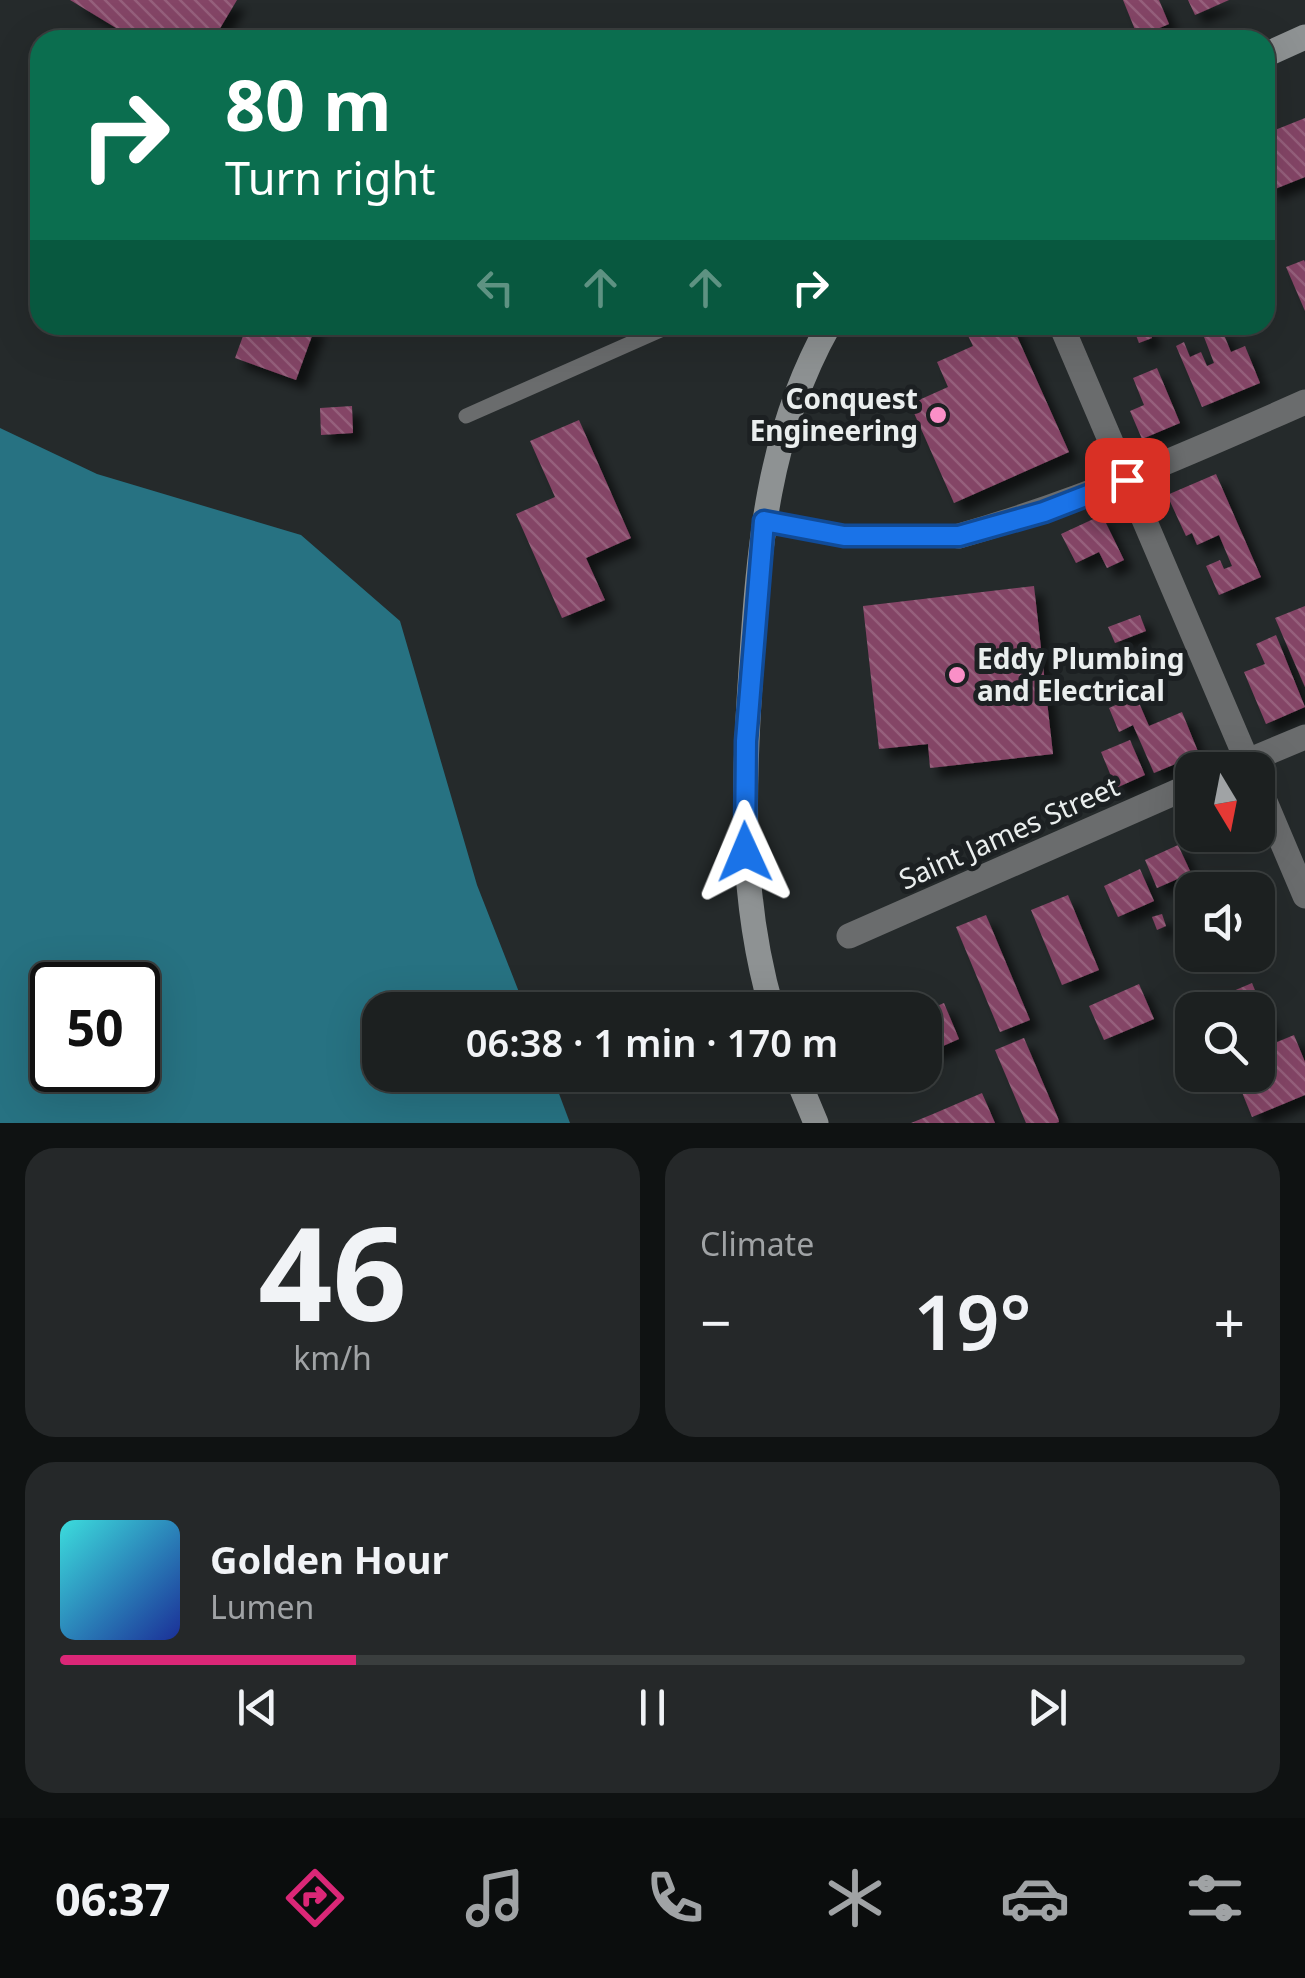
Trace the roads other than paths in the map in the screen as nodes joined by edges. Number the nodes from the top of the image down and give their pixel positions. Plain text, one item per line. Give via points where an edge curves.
1 (1305, 37) edge
2 (1275, 50) edge
3 (649, 335) edge
4 (824, 335) edge
5 (1065, 335) edge
6 (1305, 402) edge
7 (466, 416) dead end
8 (1127, 480) junction
9 (764, 521) junction
10 (959, 536) joint
11 (1305, 737) edge
12 (1235, 752) edge
13 (1273, 752) edge
14 (1175, 792) edge
15 (1275, 825) edge
16 (1305, 896) edge
17 (849, 936) dead end
18 (767, 992) edge
19 (803, 1092) edge
20 (816, 1123) edge

1 - 2 main road
3 - 7 lane
4 - 9 main road via 782,432
5 - 8 street
6 - 8 street
8 - 10 street
8 - 12 street
9 - 10 lane via 844,536
9 - 18 main road via 744,831 754,939
11 - 13 street
14 - 17 street, Saint James Street
15 - 16 street
19 - 20 main road

